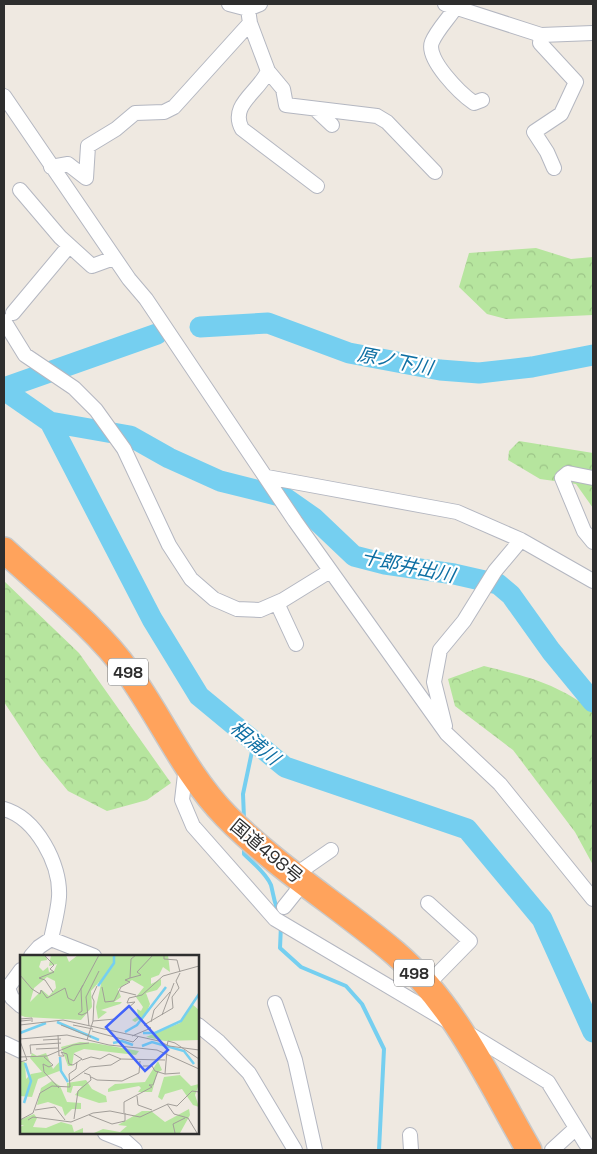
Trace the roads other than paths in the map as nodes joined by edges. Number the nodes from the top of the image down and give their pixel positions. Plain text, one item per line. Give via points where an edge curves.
1 (229, 4) edge
2 (451, 5) edge
3 (254, 6) edge
4 (250, 23) junction
5 (593, 33) edge
6 (542, 35) junction
7 (268, 71) junction
8 (4, 96) edge
9 (482, 100) dead end
10 (315, 110) junction
11 (332, 125) dead end
12 (51, 167) junction
13 (554, 168) dead end
14 (435, 172) dead end
15 (316, 186) dead end
16 (20, 190) dead end
17 (69, 246) junction
18 (114, 258) junction
19 (9, 317) edge
20 (267, 477) junction
21 (593, 478) edge
22 (521, 540) junction
23 (593, 542) edge
24 (4, 550) edge
25 (330, 571) junction
26 (593, 581) edge
27 (277, 603) junction
28 (296, 644) dead end
29 (447, 734) junction
30 (186, 766) junction
31 (4, 809) edge
32 (331, 850) dead end
33 (300, 878) junction
34 (593, 899) edge
35 (428, 903) dead end
36 (284, 907) dead end
37 (52, 939) junction
38 (33, 955) edge
39 (92, 955) edge
40 (20, 971) edge
41 (426, 986) junction
42 (6, 990) edge
43 (275, 1003) dead end
44 (20, 1005) edge
45 (199, 1026) edge
46 (457, 1026) junction
47 (4, 1043) edge
48 (20, 1051) edge
49 (576, 1131) junction
50 (108, 1134) edge
51 (589, 1145) edge
52 (135, 1150) edge
53 (295, 1150) edge
54 (315, 1150) edge
55 (529, 1150) edge
56 (552, 1150) edge

1 - 3 street
2 - 6 street
2 - 9 street via 431,44 432,58 464,96 474,103
3 - 4 street
4 - 7 street
4 - 12 street via 174,107 164,112 135,113 116,130 88,146 86,178 68,164
5 - 6 street
6 - 13 street via 540,43 576,82 561,114 534,132 548,152
7 - 10 street via 283,89 286,105
7 - 15 street via 238,110 237,120 242,129
8 - 12 street
10 - 11 street
10 - 14 street via 377,116
12 - 18 street
16 - 17 street
17 - 18 street via 92,266
17 - 19 street
18 - 20 street
19 - 27 street via 25,355 74,388 96,410 124,449 168,545 191,580 214,599 237,609 260,610
20 - 22 street via 457,512
20 - 25 street
21 - 23 street via 568,473 562,478 584,531
22 - 26 street
22 - 29 street via 495,571 464,622 440,650 434,682
24 - 30 highway, 国道498号 / 498 via 101,641 127,670
25 - 27 street
25 - 29 street
27 - 28 street
29 - 34 street via 500,784
30 - 33 highway, 国道498号 / 498 via 226,816
30 - 46 street via 182,800 193,826 275,919
31 - 37 street via 11,811 39,835 54,864 59,896
32 - 33 street
33 - 36 street
33 - 41 highway, 国道498号 / 498 via 396,954
35 - 41 street via 470,941
37 - 38 street
37 - 39 street
40 - 42 street
41 - 46 highway, 国道498号 / 498
42 - 44 street
43 - 54 street via 296,1060
45 - 53 street via 249,1073
46 - 49 street via 548,1082
46 - 55 highway, 国道498号 / 498
47 - 48 street
49 - 51 street
49 - 56 street
50 - 52 street via 125,1141

